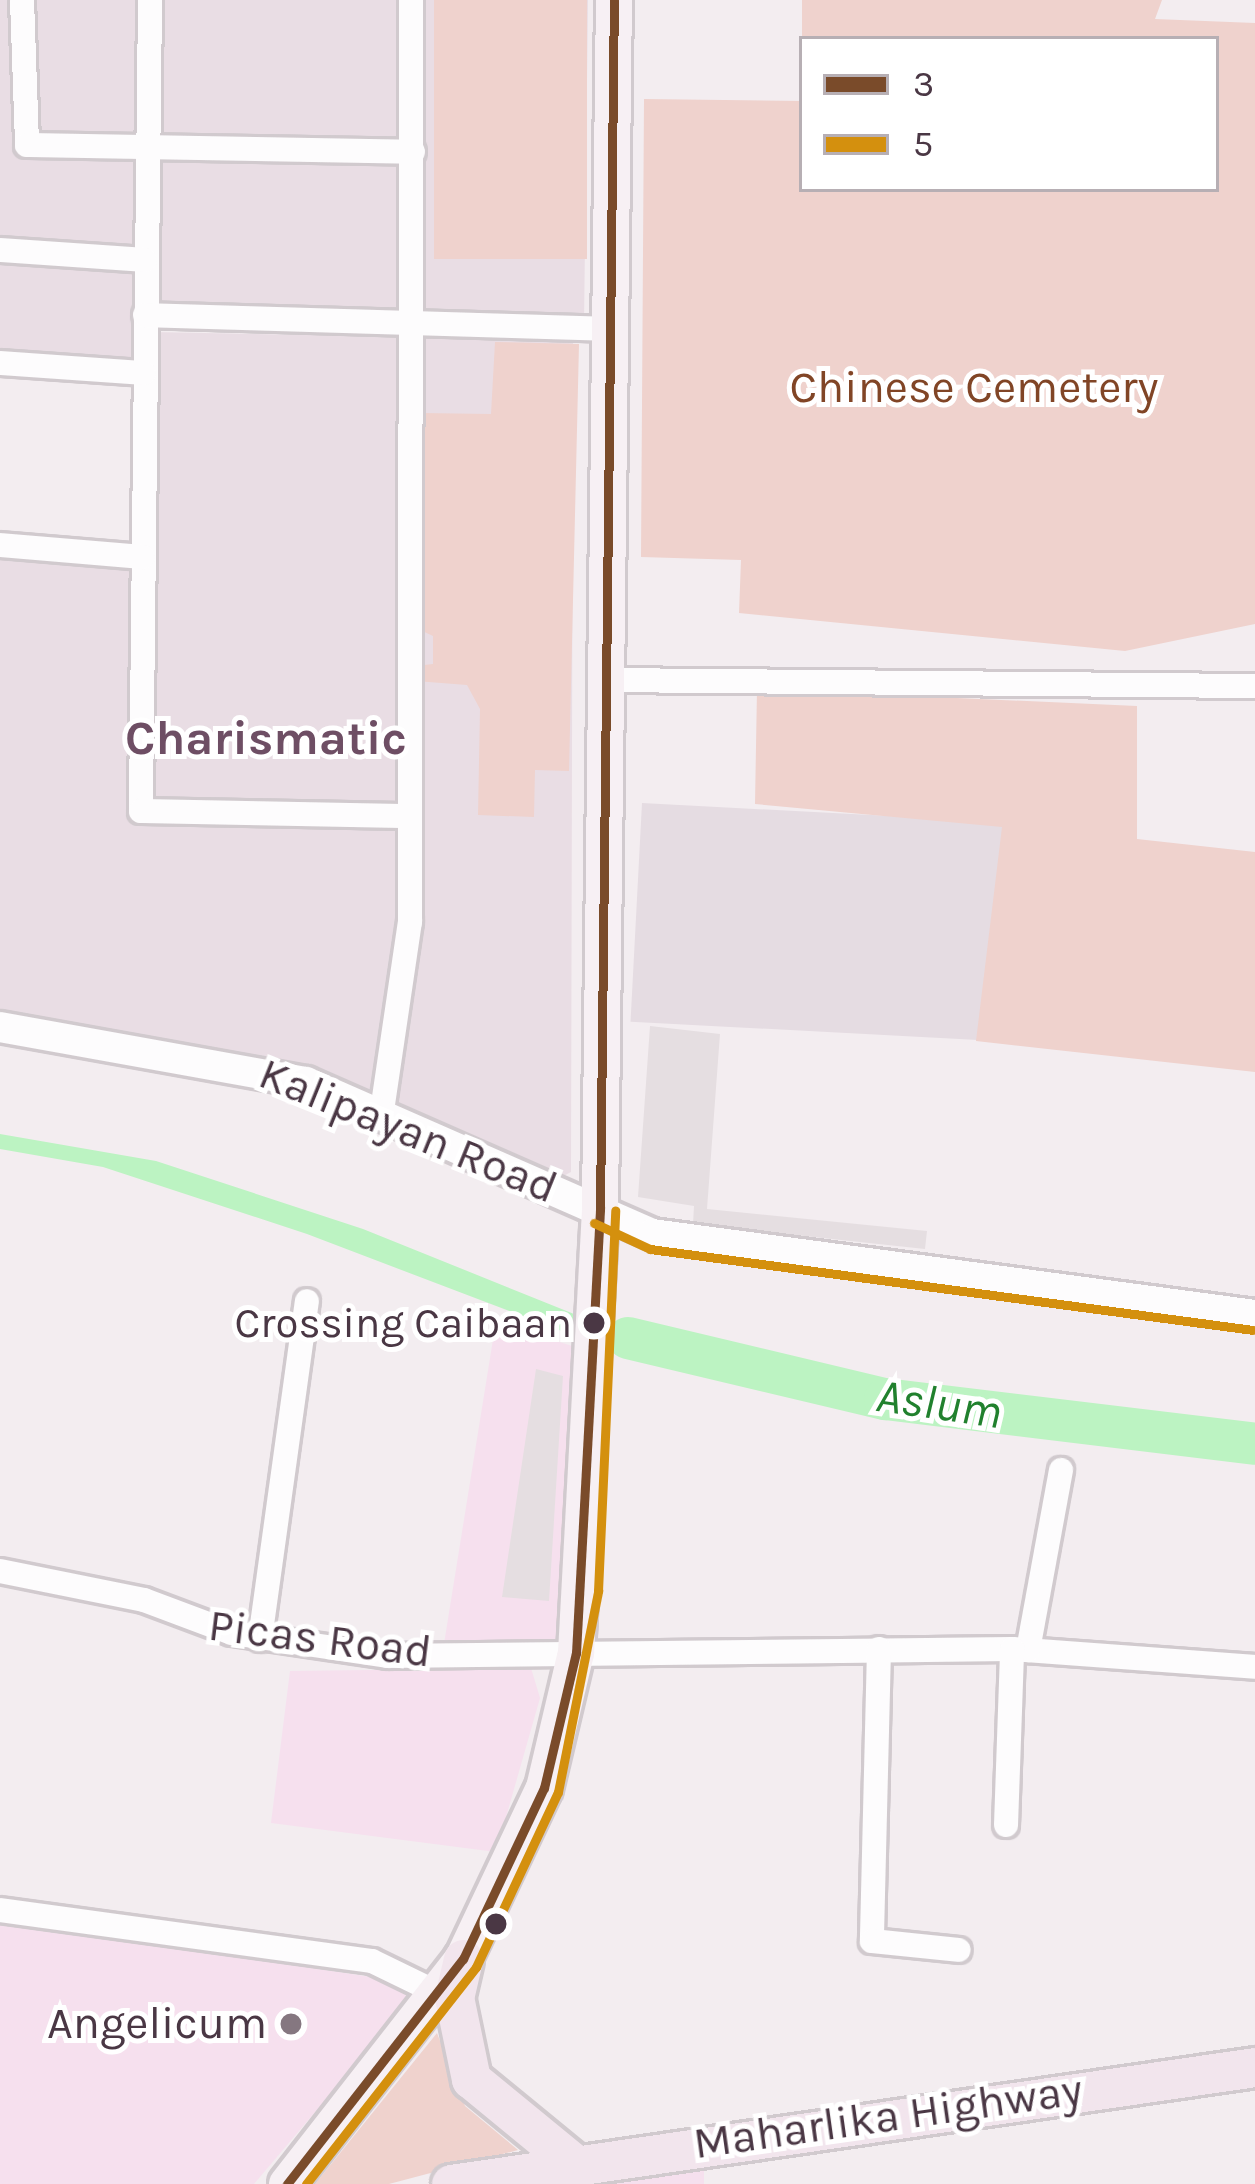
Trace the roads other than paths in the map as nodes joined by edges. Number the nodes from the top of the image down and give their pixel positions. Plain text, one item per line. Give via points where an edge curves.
1 (22, 0) edge
2 (150, 0) edge
3 (411, 0) edge
4 (614, 0) edge
5 (147, 147) junction
6 (413, 152) junction
7 (0, 250) edge
8 (146, 260) junction
9 (145, 315) junction
10 (409, 329) junction
11 (610, 329) junction
12 (0, 363) edge
13 (144, 373) junction
14 (0, 545) edge
15 (142, 557) junction
16 (604, 680) junction
17 (1255, 686) edge
18 (403, 816) junction
19 (0, 1027) edge
20 (382, 1111) junction
21 (600, 1209) junction
22 (307, 1301) dead end
23 (1255, 1315) edge
24 (1061, 1470) dead end
25 (0, 1571) edge
26 (260, 1639) junction
27 (879, 1649) junction
28 (1020, 1650) junction
29 (576, 1653) junction
30 (1255, 1667) edge
31 (1006, 1825) dead end
32 (0, 1910) edge
33 (959, 1950) dead end
34 (463, 1959) junction
35 (440, 1994) junction
36 (1255, 2067) edge
37 (572, 2161) junction
38 (287, 2184) edge
39 (451, 2184) edge

1 - 5 street via 27,146
2 - 5 street
3 - 6 street
4 - 11 main road
5 - 6 street
5 - 8 street
6 - 10 street
7 - 8 street
8 - 9 street
9 - 10 street
9 - 13 street
10 - 11 street
10 - 18 street
11 - 16 main road
12 - 13 street
13 - 15 street
14 - 15 street
15 - 18 street via 141,811
16 - 17 street
16 - 21 main road
18 - 20 street via 410,922
19 - 20 street, Kalipayan Road via 234,1063
20 - 21 street, Kalipayan Road
21 - 23 street, Kalipayan Road via 652,1234
21 - 29 main road
22 - 26 street
24 - 28 street
25 - 26 street, Picas Road
26 - 29 street, Picas Road via 387,1656
27 - 28 street, Picas Road
27 - 29 street, Picas Road
27 - 33 street via 872,1941
28 - 30 street, Picas Road
28 - 31 street
29 - 34 main road via 544,1788
32 - 35 street via 373,1961
34 - 35 main road
34 - 37 main road via 454,1997 470,2079
35 - 38 main road
36 - 37 main road, Maharlika Highway
37 - 39 main road, Maharlika Highway

